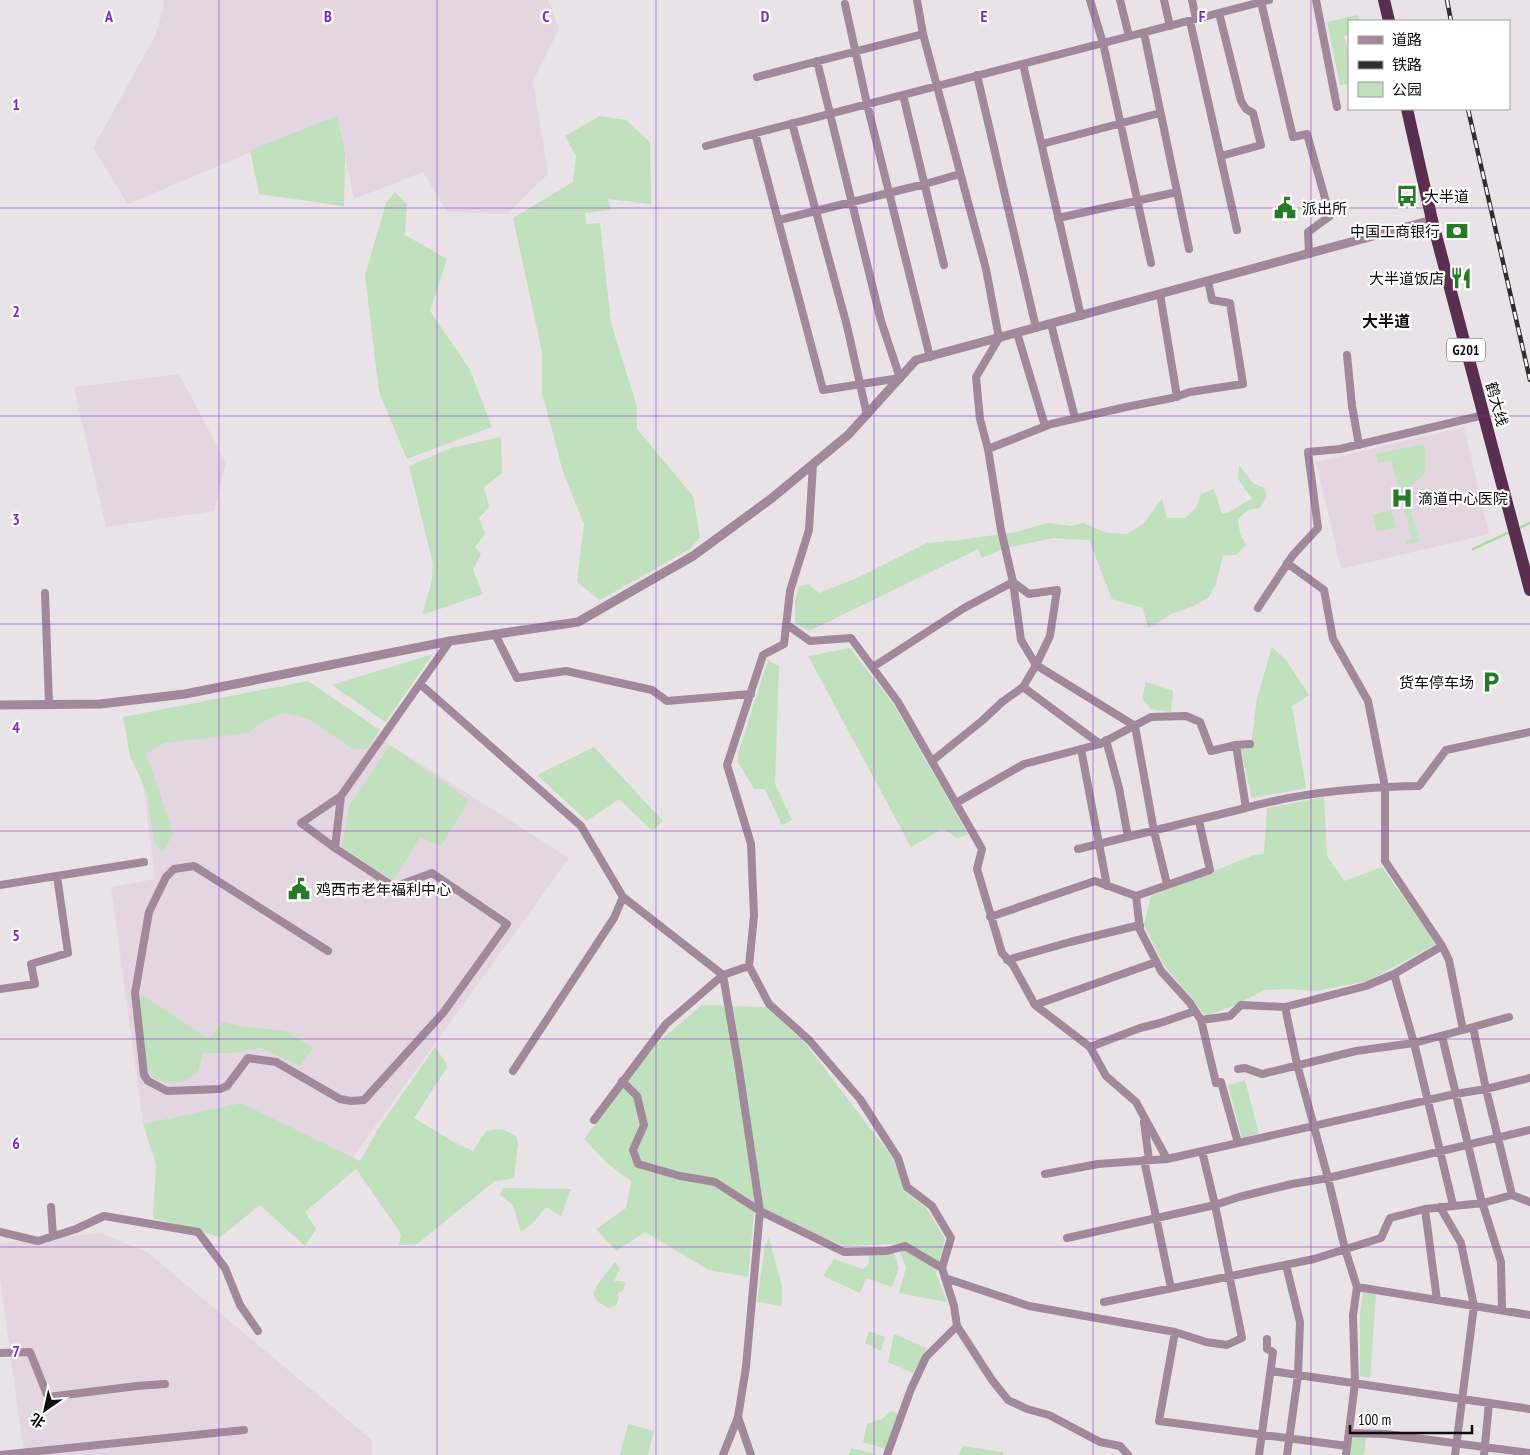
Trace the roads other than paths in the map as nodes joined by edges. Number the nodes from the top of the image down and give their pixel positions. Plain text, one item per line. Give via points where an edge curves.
1 (917, 0) edge
2 (1090, 0) edge
3 (1120, 0) edge
4 (1164, 0) edge
5 (1192, 0) edge
6 (1269, 0) edge
7 (1316, 0) edge
8 (1384, 0) edge
9 (1260, 2) junction
10 (845, 4) dead end
11 (1219, 13) junction
12 (1193, 20) junction
13 (1388, 20) edge
14 (1170, 26) junction
15 (1144, 32) junction
16 (923, 34) junction
17 (1129, 36) junction
18 (1103, 43) junction
19 (855, 51) junction
20 (817, 61) junction
21 (1023, 64) junction
22 (977, 76) junction
23 (757, 77) dead end
24 (937, 86) junction
25 (903, 95) junction
26 (867, 104) junction
27 (1337, 107) dead end
28 (1408, 110) edge
29 (1160, 113) junction
30 (830, 114) junction
31 (792, 124) junction
32 (1120, 124) junction
33 (755, 133) junction
34 (1042, 144) junction
35 (706, 146) dead end
36 (1221, 156) junction
37 (960, 174) junction
38 (925, 184) junction
39 (1177, 192) junction
40 (889, 193) junction
41 (1137, 200) junction
42 (852, 202) junction
43 (815, 211) junction
44 (1058, 218) junction
45 (779, 220) junction
46 (1432, 220) junction
47 (1237, 230) dead end
48 (1189, 249) dead end
49 (1309, 254) junction
50 (1151, 263) dead end
51 (944, 265) dead end
52 (1208, 281) junction
53 (1160, 294) junction
54 (1081, 316) junction
55 (1051, 324) junction
56 (1036, 328) junction
57 (1017, 333) junction
58 (999, 338) junction
59 (1346, 355) dead end
60 (930, 357) junction
61 (900, 378) junction
62 (860, 385) junction
63 (1177, 397) junction
64 (866, 415) junction
65 (1484, 415) junction
66 (1075, 418) junction
67 (1045, 426) junction
68 (1359, 445) junction
69 (988, 449) junction
70 (813, 464) junction
71 (1287, 563) junction
72 (1013, 582) junction
73 (1530, 590) edge
74 (45, 593) dead end
75 (1258, 608) dead end
76 (786, 624) junction
77 (495, 634) junction
78 (450, 641) junction
79 (1036, 665) junction
80 (873, 667) junction
81 (420, 684) junction
82 (1023, 687) junction
83 (751, 694) junction
84 (49, 704) junction
85 (0, 705) edge
86 (1135, 726) junction
87 (1530, 732) edge
88 (1103, 742) junction
89 (1250, 744) dead end
90 (1236, 745) junction
91 (1080, 749) junction
92 (932, 761) junction
93 (1385, 787) junction
94 (341, 796) junction
95 (956, 803) junction
96 (1246, 808) junction
97 (1199, 821) junction
98 (1154, 831) junction
99 (1128, 837) junction
100 (1100, 844) junction
101 (335, 848) junction
102 (1078, 848) dead end
103 (144, 862) dead end
104 (57, 876) junction
105 (1167, 884) junction
106 (0, 885) edge
107 (1107, 886) junction
108 (623, 896) junction
109 (1136, 896) junction
110 (990, 917) junction
111 (1140, 925) junction
112 (1442, 946) junction
113 (328, 951) dead end
114 (1007, 960) junction
115 (1156, 962) junction
116 (749, 966) junction
117 (1394, 974) junction
118 (723, 975) junction
119 (0, 989) edge
120 (1035, 1005) junction
121 (1285, 1007) junction
122 (1195, 1011) junction
123 (1509, 1017) dead end
124 (1201, 1020) junction
125 (1473, 1027) junction
126 (1463, 1030) junction
127 (1442, 1036) junction
128 (1414, 1044) junction
129 (1090, 1047) junction
130 (1297, 1064) junction
131 (1238, 1069) dead end
132 (513, 1071) dead end
133 (1530, 1078) edge
134 (622, 1081) junction
135 (1486, 1090) junction
136 (1455, 1094) junction
137 (1428, 1100) junction
138 (1143, 1117) junction
139 (594, 1120) dead end
140 (1314, 1126) junction
141 (1530, 1130) edge
142 (1499, 1137) junction
143 (1238, 1143) junction
144 (1468, 1145) junction
145 (1202, 1151) junction
146 (1441, 1152) junction
147 (1167, 1159) junction
148 (1147, 1160) junction
149 (1045, 1174) dead end
150 (1328, 1178) junction
151 (1512, 1195) junction
152 (1530, 1202) edge
153 (1482, 1203) junction
154 (1215, 1205) junction
155 (1453, 1205) junction
156 (51, 1207) dead end
157 (1440, 1207) junction
158 (1425, 1210) junction
159 (760, 1211) junction
160 (1156, 1218) junction
161 (0, 1232) edge
162 (53, 1236) junction
163 (1067, 1238) dead end
164 (1345, 1249) junction
165 (1286, 1265) junction
166 (942, 1268) junction
167 (1230, 1276) junction
168 (945, 1278) junction
169 (1356, 1287) junction
170 (1171, 1288) junction
171 (1437, 1300) junction
172 (1104, 1302) dead end
173 (1474, 1306) junction
174 (1502, 1310) junction
175 (1530, 1315) edge
176 (957, 1326) junction
177 (258, 1331) dead end
178 (1175, 1332) junction
179 (1267, 1339) dead end
180 (0, 1353) edge
181 (1271, 1371) junction
182 (1298, 1374) junction
183 (1355, 1383) junction
184 (165, 1384) dead end
185 (1463, 1399) junction
186 (1489, 1403) junction
187 (1530, 1409) edge
188 (738, 1417) junction
189 (244, 1430) dead end
190 (1349, 1433) junction
191 (1262, 1435) junction
192 (1289, 1438) junction
193 (1457, 1444) junction
194 (1347, 1446) junction
195 (1484, 1451) edge
196 (1530, 1453) edge
197 (0, 1455) edge
198 (723, 1455) edge
199 (751, 1455) edge
200 (887, 1455) edge
201 (1128, 1455) edge
202 (1259, 1455) edge
203 (1287, 1455) edge
204 (1346, 1455) edge
205 (1455, 1455) edge

1 - 16 street
2 - 18 street
3 - 17 street
4 - 14 street
5 - 12 street
6 - 9 street
7 - 27 street
8 - 13 highway
9 - 11 street
9 - 49 street via 1293,137 1307,134 1330,216 1308,232
10 - 19 street
11 - 12 street
11 - 36 street via 1242,101 1253,113 1261,145
12 - 14 street
12 - 36 street
14 - 15 street
15 - 17 street
15 - 29 street
16 - 19 street
16 - 24 street
17 - 18 street
18 - 21 street
18 - 32 street
19 - 20 street
19 - 26 street
20 - 23 street
20 - 30 street
21 - 22 street
21 - 34 street
22 - 24 street
22 - 56 street
24 - 25 street
24 - 37 street
25 - 26 street
25 - 38 street
26 - 30 street
26 - 40 street
28 - 46 highway, 鹤大线 / G201
29 - 32 street
29 - 39 street
30 - 31 street
30 - 42 street
31 - 33 street
31 - 43 street
32 - 34 street
32 - 41 street
33 - 35 street
33 - 45 street
34 - 44 street
36 - 47 street
37 - 38 street
37 - 58 street via 986,269
38 - 40 street
38 - 51 street
39 - 41 street
39 - 48 street
40 - 42 street
40 - 60 street
41 - 44 street
41 - 50 street
42 - 43 street
42 - 61 street via 881,320
43 - 45 street
43 - 62 street
44 - 54 street
45 - 62 street via 823,390
46 - 49 street
46 - 65 highway, 鹤大线 / G201
49 - 52 street
52 - 53 street
52 - 63 street via 1212,300 1230,303 1243,384
53 - 54 street
53 - 63 street
54 - 55 street
55 - 56 street
55 - 66 street
56 - 57 street
57 - 58 street
57 - 67 street
58 - 60 street
58 - 69 street via 976,377 980,419
59 - 68 street
60 - 61 street via 916,360
61 - 62 street
61 - 64 street
62 - 64 street
63 - 66 street
64 - 70 street
65 - 68 street
65 - 73 highway, 鹤大线 / G201
66 - 67 street
67 - 69 street
68 - 71 street via 1308,452 1318,528
69 - 72 street
70 - 76 street via 809,530 790,591
70 - 77 street via 693,556 578,622
71 - 75 street
71 - 93 street via 1324,590 1333,639 1368,701
72 - 79 street via 1021,640
72 - 79 street via 1028,594 1057,590 1050,636
72 - 80 street via 964,608
74 - 84 street
76 - 80 street via 810,641 851,638
76 - 83 street via 784,644 763,655
77 - 78 street
77 - 83 street via 517,678 566,671 652,690 667,701
78 - 81 street
78 - 84 street via 186,694 100,704
79 - 82 street
79 - 86 street
80 - 92 street via 898,702
81 - 94 street
81 - 108 street via 581,826
82 - 88 street
82 - 92 street
83 - 116 street via 728,765 751,844 754,916
84 - 85 street
86 - 88 street
86 - 90 street via 1151,717 1186,716 1200,722 1211,751
86 - 98 street
87 - 93 street via 1446,750 1419,786
88 - 91 street
88 - 99 street via 1118,788
89 - 90 street
90 - 96 street
91 - 95 street via 1024,764
91 - 100 street
92 - 95 street
93 - 96 street via 1281,798
93 - 112 street via 1385,861
94 - 101 street
94 - 101 street via 301,824
95 - 110 street via 982,849 977,869
96 - 97 street
97 - 98 street
97 - 105 street via 1210,870
98 - 99 street
98 - 105 street
99 - 100 street
100 - 102 street
100 - 107 street
101 - 113 street via 394,887 432,873 507,924 443,1013 364,1100 351,1102 340,1099 276,1062 248,1058 227,1086 220,1090 167,1091 148,1081 144,1075 135,993 149,912 160,887 174,869 194,866
103 - 104 street
104 - 106 street
104 - 119 street via 68,953 31,964 35,984
105 - 109 street
107 - 109 street
107 - 110 street via 1095,881
108 - 118 street
108 - 132 street via 614,918
109 - 111 street
110 - 114 street
111 - 114 street
111 - 115 street
112 - 117 street
112 - 126 street via 1449,960
114 - 120 street
115 - 120 street
115 - 122 street
116 - 118 street
116 - 166 street via 769,1004 809,1040 860,1099 898,1158 907,1187 932,1206 951,1238
117 - 121 street via 1366,986
117 - 128 street
118 - 134 street via 666,1024
118 - 159 street
120 - 129 street
121 - 124 street via 1241,1005 1230,1016
121 - 130 street
122 - 124 street
122 - 129 street
123 - 125 street
124 - 143 street via 1216,1083 1221,1082
125 - 126 street
125 - 135 street
126 - 127 street
127 - 128 street
127 - 136 street
128 - 130 street via 1356,1051
128 - 137 street
129 - 138 street via 1106,1076 1136,1102
130 - 131 street via 1262,1074
130 - 140 street
133 - 135 street
134 - 139 street
134 - 159 street via 638,1096 644,1125 632,1150 638,1164 715,1182
135 - 136 street
135 - 142 street
136 - 137 street
136 - 144 street
137 - 140 street
137 - 146 street
138 - 147 street
138 - 148 street
140 - 143 street
140 - 150 street
141 - 142 street
142 - 144 street
142 - 151 street
143 - 145 street
144 - 146 street
144 - 153 street
145 - 147 street
145 - 154 street
146 - 150 street
146 - 155 street
147 - 148 street
148 - 149 street via 1098,1164
148 - 160 street
150 - 154 street via 1292,1184
150 - 164 street
151 - 152 street
151 - 153 street
153 - 155 street
153 - 174 street via 1501,1262
154 - 160 street
154 - 167 street
155 - 157 street
156 - 162 street
157 - 158 street
157 - 173 street via 1461,1243
158 - 164 street via 1390,1218 1381,1238
158 - 171 street
159 - 166 street via 844,1252 887,1251 905,1246
159 - 188 street via 746,1367
160 - 163 street
160 - 170 street
161 - 162 street via 38,1240
162 - 177 street via 104,1216 198,1232 225,1268 240,1305
164 - 165 street
164 - 169 street
165 - 167 street
165 - 182 street via 1300,1322
166 - 168 street
167 - 170 street
167 - 178 street via 1242,1338 1226,1345
168 - 176 street
168 - 178 street via 1029,1306
169 - 171 street
169 - 183 street via 1353,1315
170 - 172 street
171 - 173 street
173 - 174 street
173 - 185 street
174 - 175 street
176 - 200 street via 926,1358 911,1388
176 - 201 street via 1008,1400 1049,1415 1100,1442 1120,1446
178 - 191 street via 1159,1421
179 - 181 street via 1267,1349 1273,1352
180 - 184 street via 30,1352 48,1397
181 - 182 street
181 - 191 street
182 - 183 street
182 - 192 street
183 - 185 street
183 - 190 street
185 - 186 street
185 - 193 street
186 - 187 street
186 - 195 street
188 - 198 street
188 - 199 street
189 - 197 street
190 - 193 street via 1385,1434
190 - 194 street
191 - 192 street
191 - 202 street
192 - 194 street
192 - 203 street
193 - 195 street
193 - 205 street
194 - 204 street
195 - 196 street

